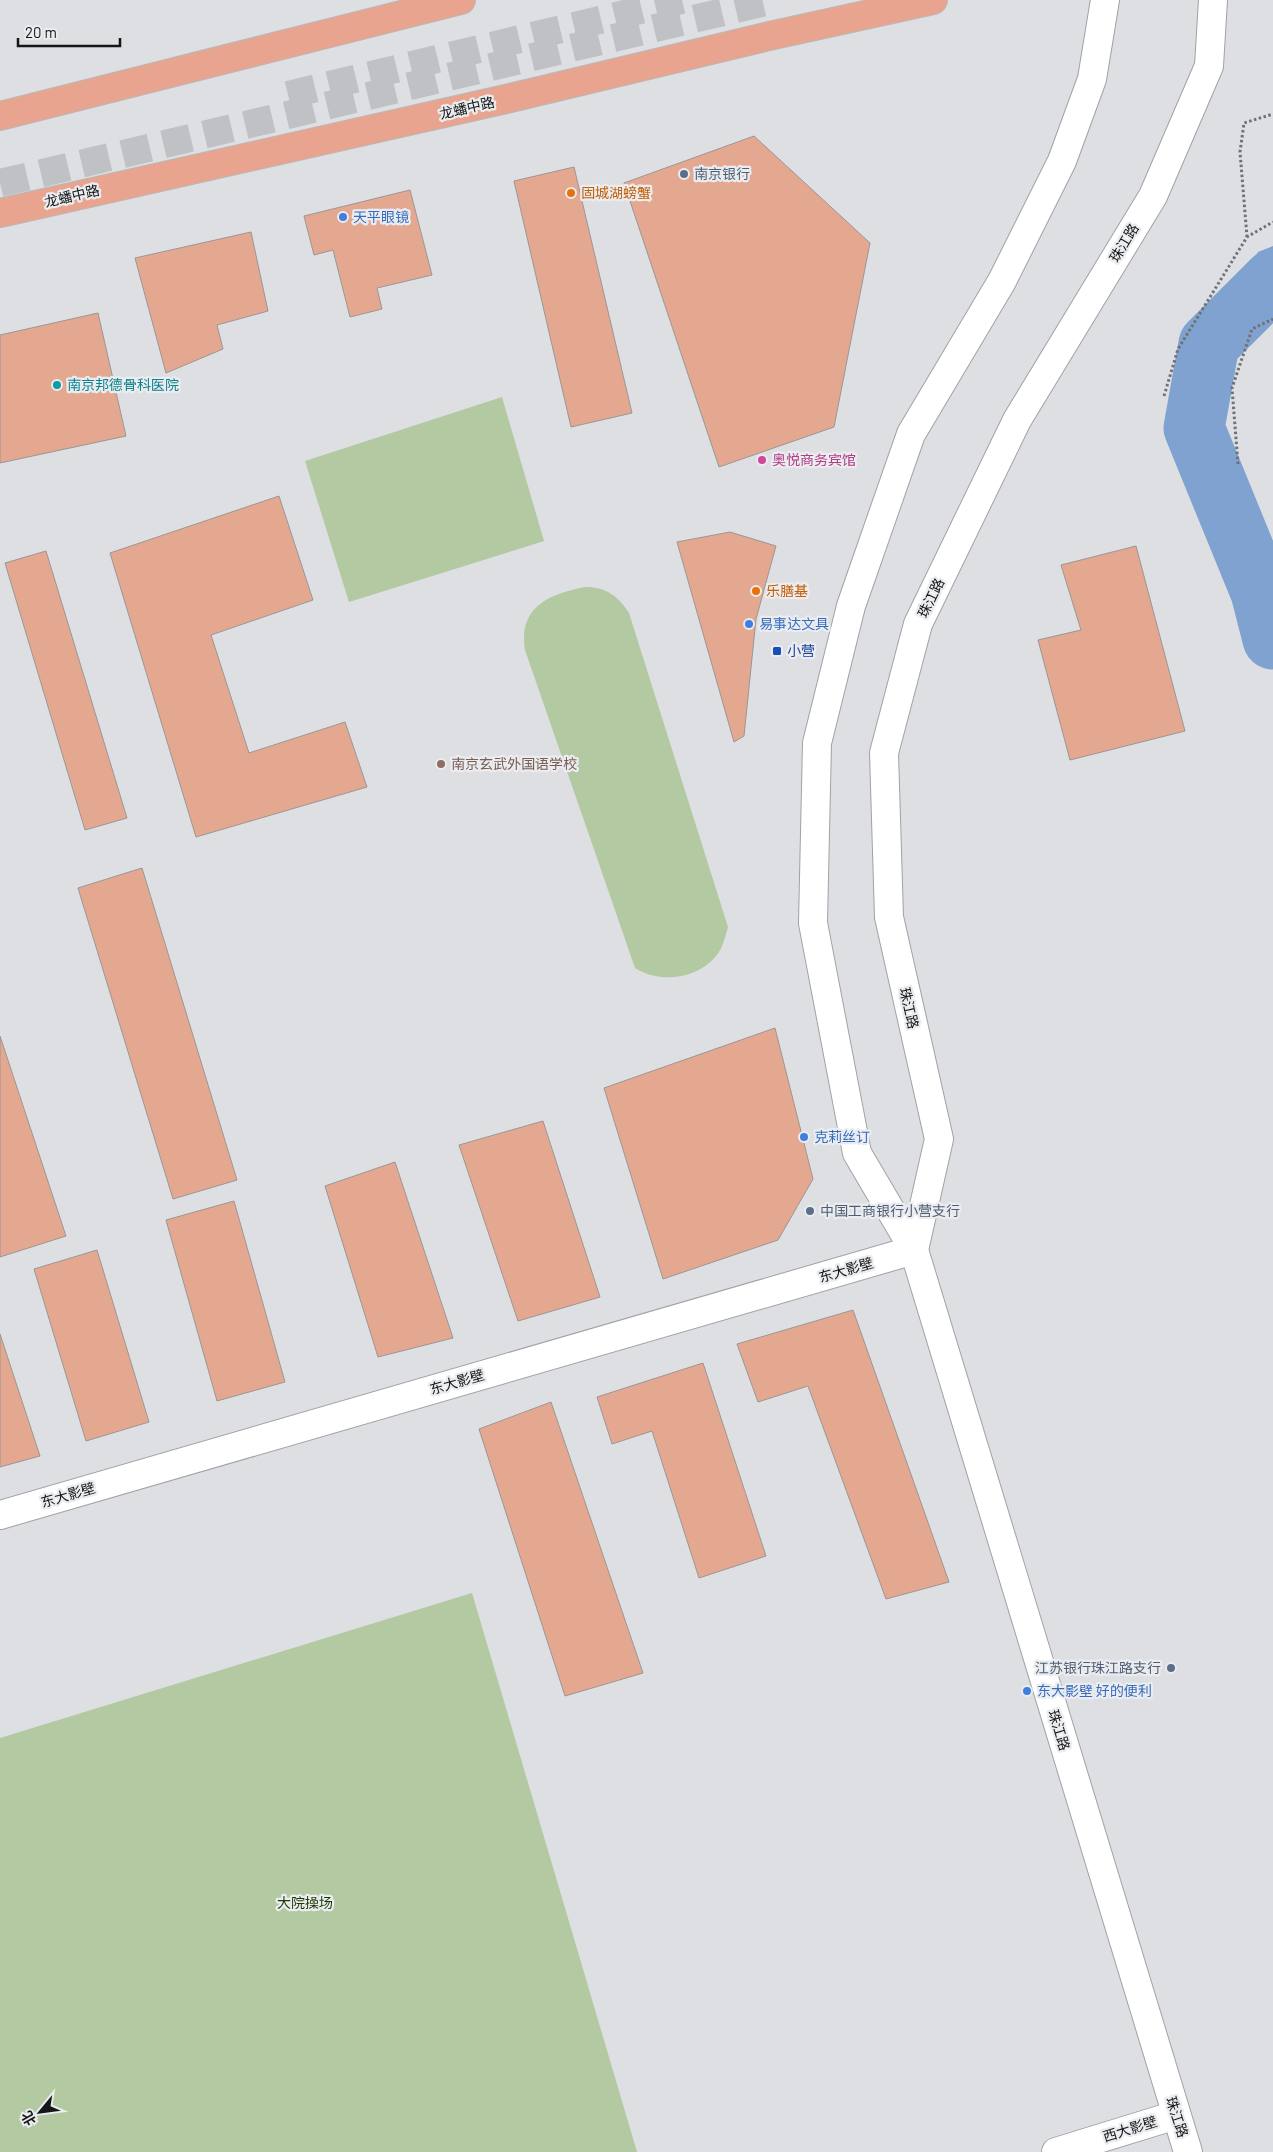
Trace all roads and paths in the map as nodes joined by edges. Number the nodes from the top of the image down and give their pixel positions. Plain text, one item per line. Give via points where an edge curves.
1 (461, 0) edge
2 (933, 0) edge
3 (1105, 0) edge
4 (1214, 0) edge
5 (1273, 114) edge
6 (0, 116) edge
7 (0, 213) edge
8 (1273, 222) edge
9 (1247, 238) junction
10 (1273, 319) edge
11 (1164, 396) dead end
12 (1238, 464) dead end
13 (914, 1250) junction
14 (0, 1515) edge
15 (1176, 2115) junction
16 (1056, 2152) edge
17 (1188, 2152) edge

1 - 6 main road
2 - 7 main road, 龙蟠中路
3 - 13 main road, 珠江路 via 1092,79 1062,161 1002,281 911,434 851,606 817,743 813,923 858,1152
4 - 13 main road, 珠江路 via 1209,66 1153,196 1017,420 922,616 884,753 889,917 939,1139
5 - 9 path via 1244,124 1240,152
8 - 9 path
9 - 11 path via 1178,349
10 - 12 path via 1252,330 1232,388
13 - 14 main road, 东大影壁
13 - 15 main road, 珠江路
15 - 16 main road, 西大影壁
15 - 17 main road, 珠江路

